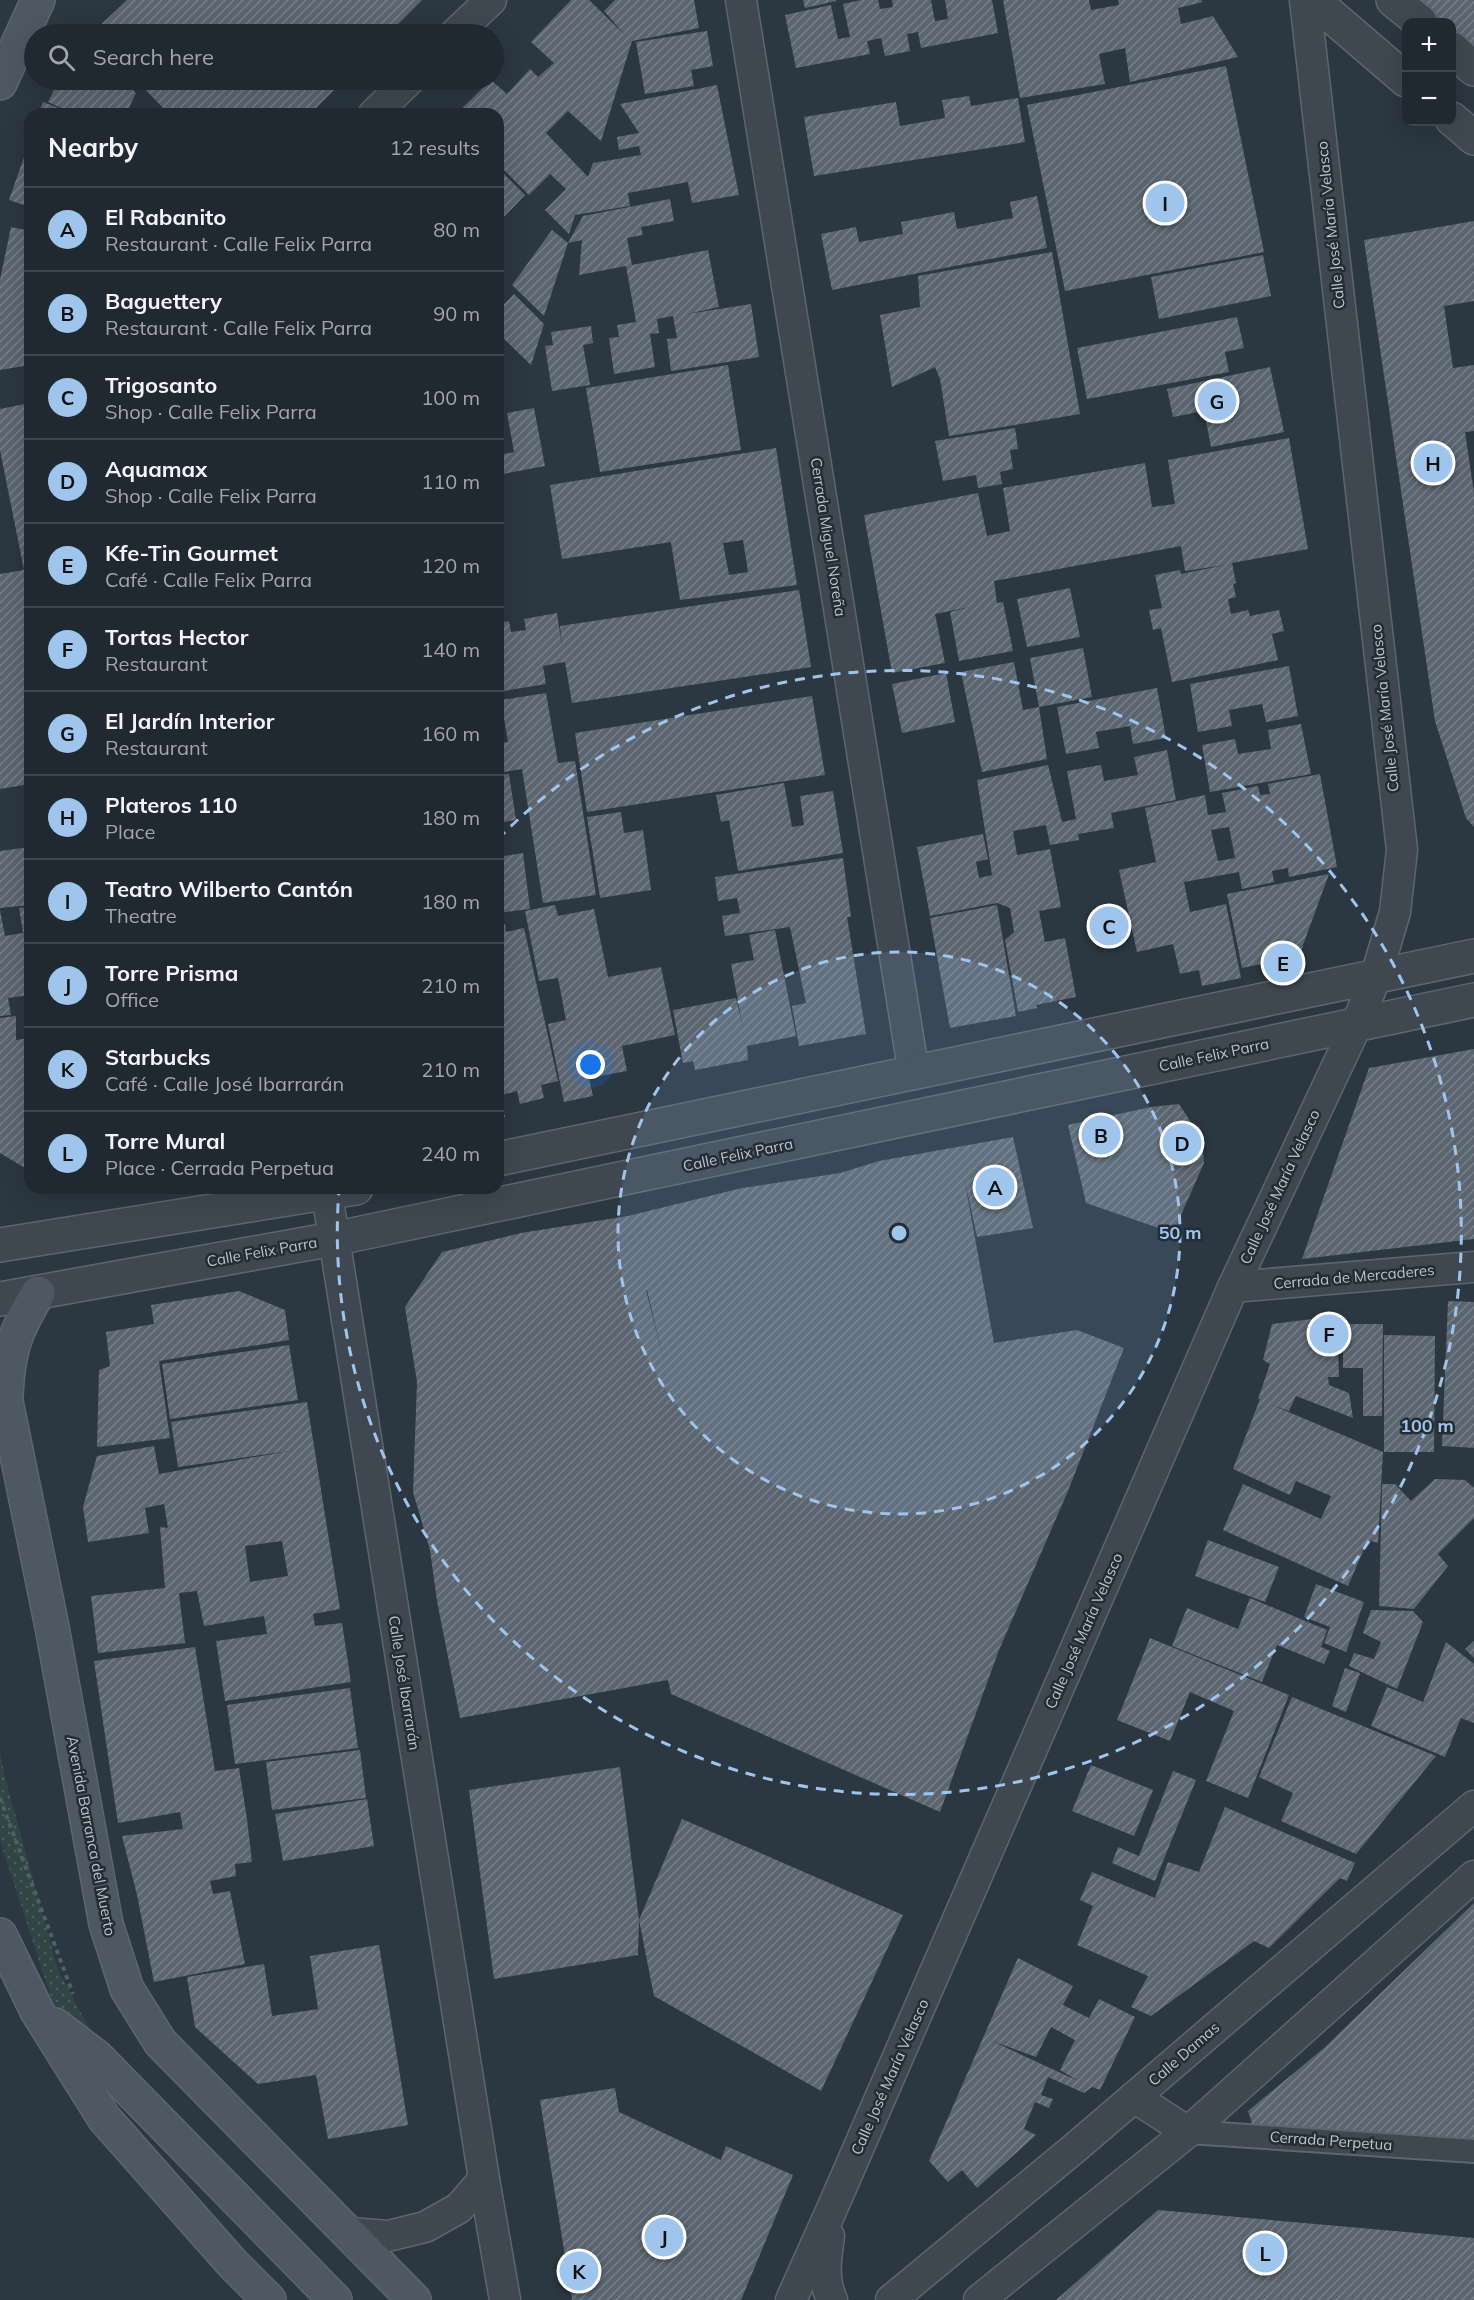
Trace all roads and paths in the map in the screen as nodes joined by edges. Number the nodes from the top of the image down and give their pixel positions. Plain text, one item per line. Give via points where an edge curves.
1 (38, 0) edge
2 (491, 0) edge
3 (741, 0) edge
4 (1305, 0) edge
5 (1314, 0) edge
6 (1393, 0) edge
7 (1415, 18) edge
8 (27, 24) edge
9 (466, 24) edge
10 (24, 31) edge
11 (1456, 53) edge
12 (1474, 69) edge
13 (1402, 76) edge
14 (0, 83) edge
15 (399, 90) edge
16 (380, 108) edge
17 (1456, 122) edge
18 (1474, 138) edge
19 (1474, 956) edge
20 (1376, 976) junction
21 (1474, 1000) edge
22 (1356, 1026) junction
23 (914, 1074) junction
24 (504, 1158) edge
25 (312, 1194) edge
26 (336, 1194) edge
27 (333, 1239) junction
28 (0, 1245) edge
29 (1474, 1267) edge
30 (1233, 1287) junction
31 (38, 1293) junction
32 (0, 1299) edge
33 (0, 1372) edge
34 (5, 1403) junction
35 (0, 1798) edge
36 (1474, 1806) edge
37 (1474, 1876) edge
38 (0, 1935) edge
39 (77, 2003) dead end
40 (38, 2011) junction
41 (1134, 2097) junction
42 (1188, 2132) junction
43 (1474, 2151) edge
44 (484, 2179) junction
45 (831, 2211) junction
46 (350, 2233) junction
47 (269, 2300) edge
48 (335, 2300) edge
49 (414, 2300) edge
50 (505, 2300) edge
51 (790, 2300) edge
52 (832, 2300) edge
53 (891, 2300) edge
54 (979, 2300) edge

1 - 8 main road
2 - 9 street
3 - 23 street, Cerrada Miguel Noreña
4 - 20 street, Calle José María Velasco via 1402,850 1395,912
5 - 13 street
6 - 7 street
10 - 14 main road
11 - 12 street
15 - 16 street
17 - 18 street
19 - 20 street
20 - 22 street, Calle José María Velasco
20 - 23 street
21 - 22 street, Calle Felix Parra
22 - 27 street, Calle Felix Parra
22 - 30 street, Calle José María Velasco
23 - 24 street
25 - 28 street
26 - 27 street, Calle José Ibarrarán
27 - 31 street, Calle Felix Parra
27 - 44 street, Calle José Ibarrarán
29 - 30 street, Cerrada de Mercaderes
30 - 45 street, Calle José María Velasco
31 - 32 street, Calle Felix Parra
31 - 34 main road via 15,1336 7,1364
33 - 34 main road, Avenida Barranca del Muerto
34 - 46 main road, Avenida Barranca del Muerto via 52,1627 106,1924 127,1989 160,2042
35 - 39 path
36 - 41 street, Calle Damas
37 - 42 street
38 - 40 main road
40 - 47 main road via 105,2118
40 - 48 main road via 97,2057
41 - 42 street
41 - 53 street, Calle Damas
42 - 43 street, Cerrada Perpetua
42 - 54 street
44 - 46 street via 459,2208 425,2227 388,2236
44 - 50 street, Calle José Ibarrarán
45 - 51 street, Calle José María Velasco
45 - 52 street via 825,2273
46 - 49 main road, Avenida Barranca del Muerto

